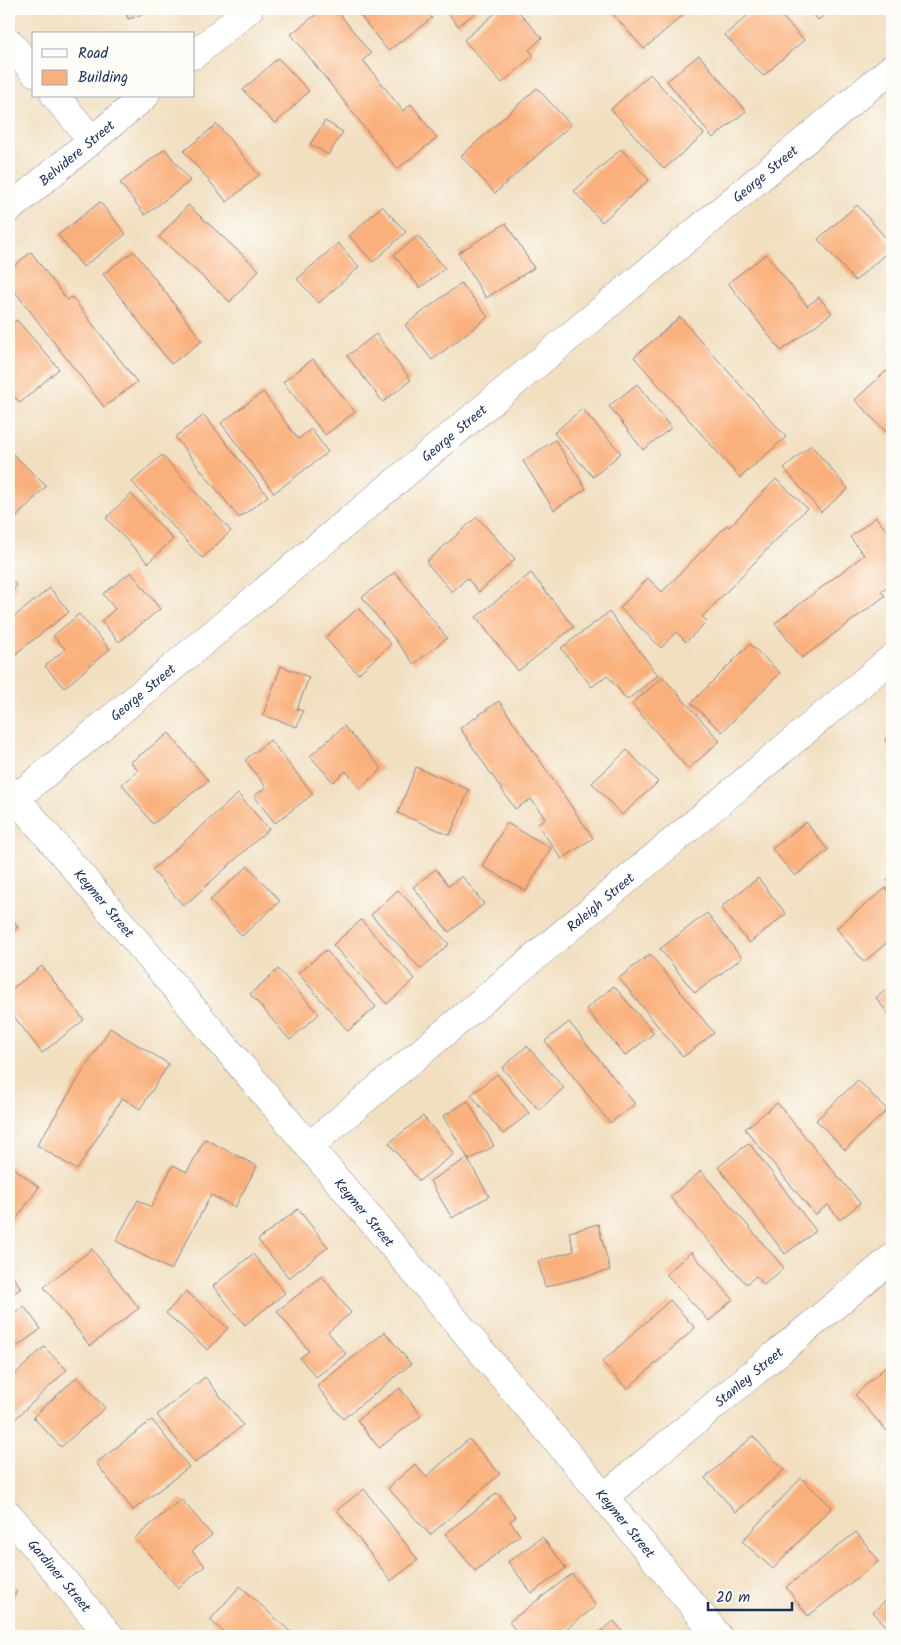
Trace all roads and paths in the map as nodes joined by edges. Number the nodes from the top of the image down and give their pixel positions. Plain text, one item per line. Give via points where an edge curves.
1 (249, 9) edge
2 (9, 42) edge
3 (195, 54) edge
4 (892, 68) edge
5 (32, 70) edge
6 (57, 98) edge
7 (143, 98) edge
8 (92, 140) junction
9 (9, 209) edge
10 (892, 658) edge
11 (12, 794) edge
12 (309, 1146) junction
13 (892, 1258) edge
14 (604, 1497) junction
15 (9, 1515) edge
16 (110, 1636) edge
17 (718, 1636) edge

1 - 3 street
2 - 5 street
4 - 11 street, George Street
6 - 8 street
7 - 8 street, Belvidere Street
8 - 9 street, Belvidere Street
10 - 12 street, Raleigh Street
11 - 12 street, Keymer Street
12 - 14 street, Keymer Street
13 - 14 street, Stanley Street
14 - 17 street, Keymer Street
15 - 16 street, Gardiner Street

